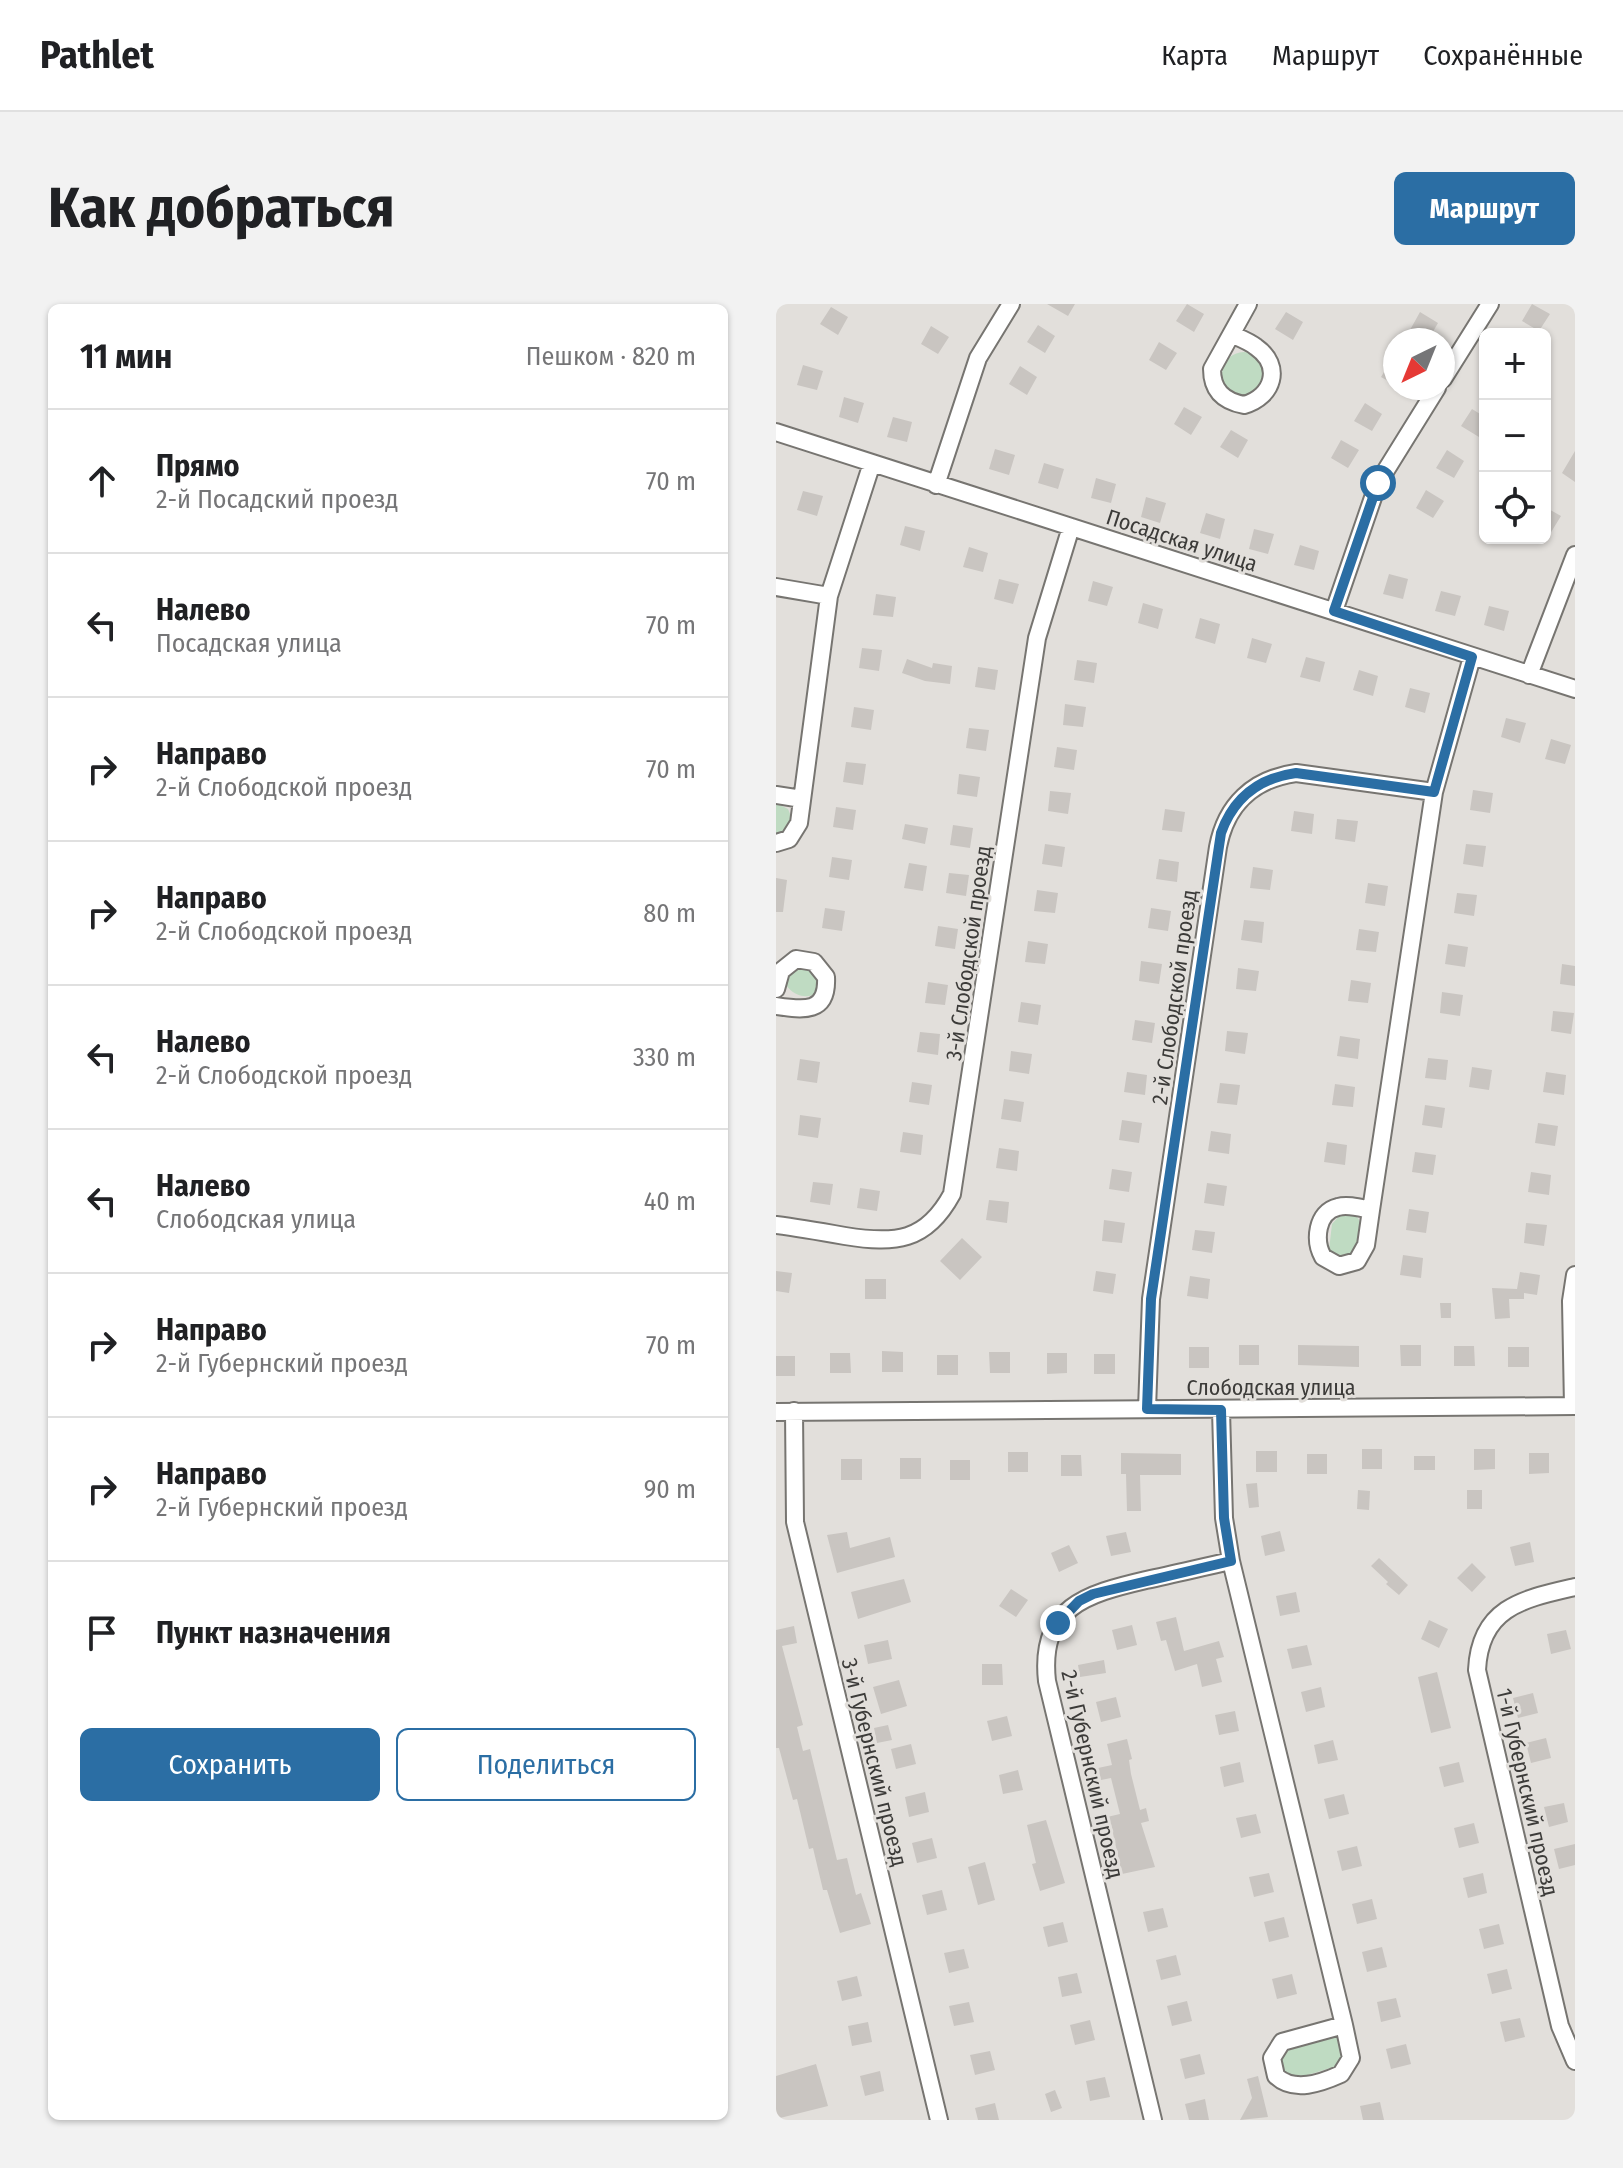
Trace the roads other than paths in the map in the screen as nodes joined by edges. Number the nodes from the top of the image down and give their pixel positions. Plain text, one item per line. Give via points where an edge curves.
1 (1011, 304) edge
2 (1248, 304) edge
3 (1490, 304) edge
4 (1233, 335) junction
5 (1455, 360) edge
6 (1430, 400) edge
7 (776, 432) edge
8 (872, 463) junction
9 (936, 485) junction
10 (1071, 527) junction
11 (1575, 555) edge
12 (776, 587) edge
13 (829, 596) junction
14 (1334, 611) junction
15 (1472, 657) junction
16 (1529, 675) junction
17 (1575, 689) edge
18 (1434, 792) junction
19 (776, 795) edge
20 (802, 799) junction
21 (776, 843) edge
22 (776, 989) edge
23 (776, 1006) edge
24 (1371, 1210) dead end
25 (776, 1225) edge
26 (1575, 1275) edge
27 (1574, 1406) edge
28 (1147, 1409) junction
29 (1221, 1410) junction
30 (794, 1411) junction
31 (776, 1412) edge
32 (1231, 1561) junction
33 (1575, 1587) edge
34 (1344, 2025) junction
35 (1575, 2061) edge
36 (939, 2120) edge
37 (1153, 2120) edge

1 - 9 street via 978,358
2 - 4 street
3 - 5 street
4 - 4 street via 1256,347 1272,370 1264,396 1244,405 1223,398 1212,380 1216,357
6 - 14 street via 1378,483
7 - 8 street, Посадская улица
8 - 9 street, Посадская улица
8 - 13 street
9 - 10 street, Посадская улица
10 - 14 street, Посадская улица
10 - 25 street, 3-й Слободской проезд via 1037,638 952,1194 930,1225 895,1240
11 - 16 street
12 - 13 street
13 - 20 street
14 - 15 street, Посадская улица
15 - 16 street, Посадская улица
15 - 18 street
16 - 17 street, Посадская улица
18 - 24 street
18 - 28 street, 2-й Слободской проезд via 1296,773 1255,786 1226,819 1151,1299
19 - 20 street
20 - 21 street via 796,832
22 - 23 street via 781,971 796,959 814,962 826,977 817,1005 799,1010
26 - 27 street
27 - 29 street, Слободская улица
28 - 29 street, Слободская улица
28 - 30 street, Слободская улица
29 - 32 street via 1224,1518
30 - 31 street, Слободская улица
30 - 36 street, 3-й Губернский проезд via 795,1522
32 - 34 street
32 - 37 street, 2-й Губернский проезд via 1093,1594 1067,1611 1046,1651 1047,1681
33 - 35 street, 1-й Губернский проезд via 1520,1601 1497,1617 1481,1642 1477,1670 1560,2026
34 - 34 street via 1282,2042 1272,2058 1276,2076 1292,2086 1341,2074 1351,2058

